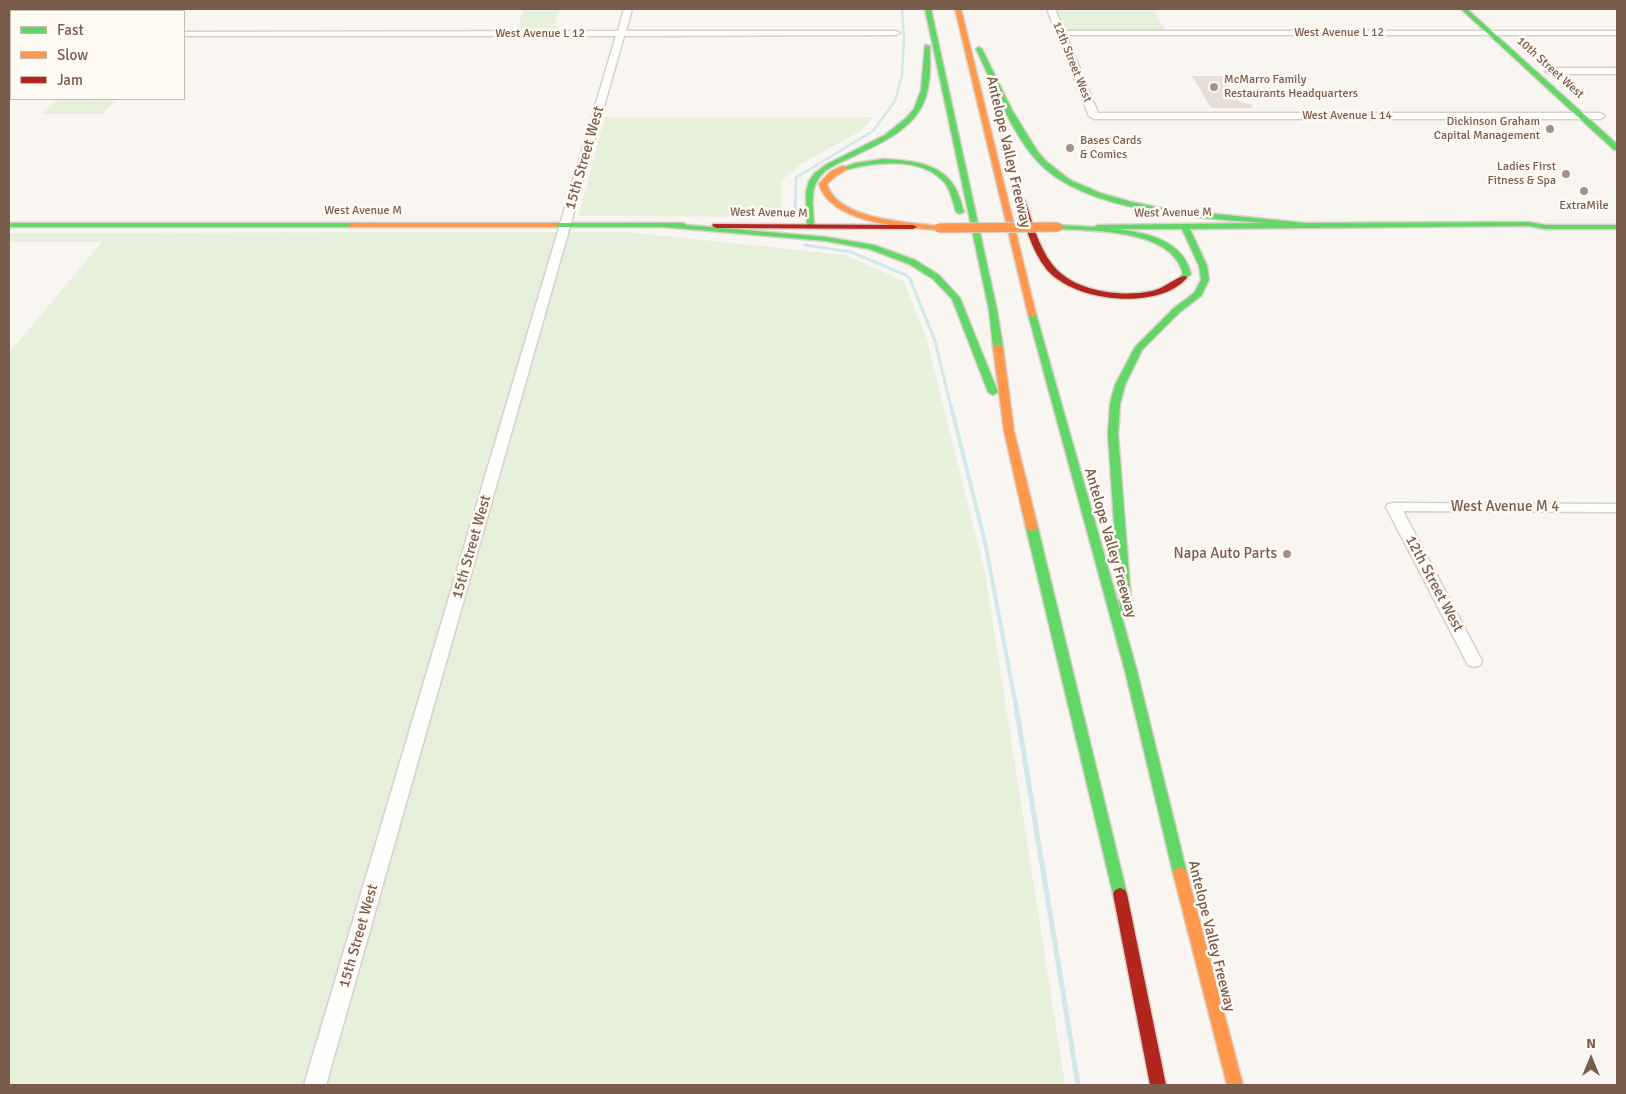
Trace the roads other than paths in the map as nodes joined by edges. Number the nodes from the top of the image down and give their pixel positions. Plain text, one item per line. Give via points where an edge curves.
1 (628, 9) edge
2 (928, 9) edge
3 (1051, 9) edge
4 (1464, 9) edge
5 (1478, 9) edge
6 (958, 10) edge
7 (932, 32) junction
8 (896, 33) dead end
9 (1061, 33) junction
10 (1491, 33) junction
11 (1505, 33) junction
12 (1617, 33) edge
13 (185, 34) edge
14 (620, 34) junction
15 (1549, 71) junction
16 (1617, 71) edge
17 (984, 114) junction
18 (1094, 116) joint
19 (1582, 116) junction
20 (1600, 116) junction
21 (1611, 126) dead end
22 (1617, 148) edge
23 (1009, 172) dead end
24 (1016, 189) dead end
25 (1617, 219) edge
26 (1302, 224) junction
27 (1528, 224) junction
28 (9, 225) edge
29 (566, 225) junction
30 (664, 225) junction
31 (810, 227) junction
32 (1185, 227) junction
33 (1617, 227) edge
34 (939, 228) junction
35 (1058, 228) junction
36 (993, 310) junction
37 (1008, 432) junction
38 (1393, 507) joint
39 (1617, 508) edge
40 (1474, 661) dead end
41 (1130, 671) junction
42 (316, 1085) edge
43 (1158, 1085) edge
44 (1235, 1085) edge

1 - 14 street, 15th Street West
2 - 7 main road
3 - 9 street, 12th Street West
4 - 10 main road, 10th Street West
5 - 11 main road, 10th Street West
6 - 17 main road, Antelope Valley Freeway
6 - 26 main road via 1010,113 1044,165 1063,179 1094,193 1148,206
7 - 31 main road via 927,41 923,96 918,107 902,126 887,137 819,173 813,181
7 - 36 main road
8 - 14 street, West Avenue L 12
9 - 10 street, West Avenue L 12
9 - 18 street, 12th Street West
10 - 11 street, West Avenue L 12
10 - 19 main road, 10th Street West
11 - 12 street, West Avenue L 12
11 - 15 main road, 10th Street West
13 - 14 street, West Avenue L 12
14 - 29 street, 15th Street West
15 - 16 street
15 - 20 main road, 10th Street West
17 - 23 main road
17 - 41 main road, Antelope Valley Freeway via 1033,320
18 - 19 street, West Avenue L 14
19 - 20 street, West Avenue L 14
19 - 22 main road, 10th Street West
20 - 21 main road, 10th Street West
24 - 35 main road via 1051,269 1067,282 1118,296 1137,296 1168,290 1177,286 1187,274 1187,266 1179,254 1150,239 1130,234
25 - 27 main road, West Avenue M via 1540,219
26 - 27 main road, West Avenue M
26 - 32 main road, West Avenue M
27 - 33 main road, West Avenue M
28 - 29 main road, West Avenue M
29 - 30 main road, West Avenue M
29 - 42 street, 15th Street West
30 - 31 main road, West Avenue M
30 - 37 main road via 826,238 887,252 926,270 956,298
31 - 34 main road, West Avenue M
32 - 35 main road, West Avenue M
32 - 41 main road via 1203,266 1205,280 1198,294 1138,349 1120,385 1115,404 1113,434
34 - 35 main road, West Avenue M, bridge
34 - 36 main road via 871,219 833,202 826,196 823,184 842,169 875,162 915,165 934,171 945,179 952,188
36 - 37 main road
37 - 43 main road via 1116,875
38 - 39 street, West Avenue M 4
38 - 40 street, 12th Street West
41 - 44 main road, Antelope Valley Freeway

